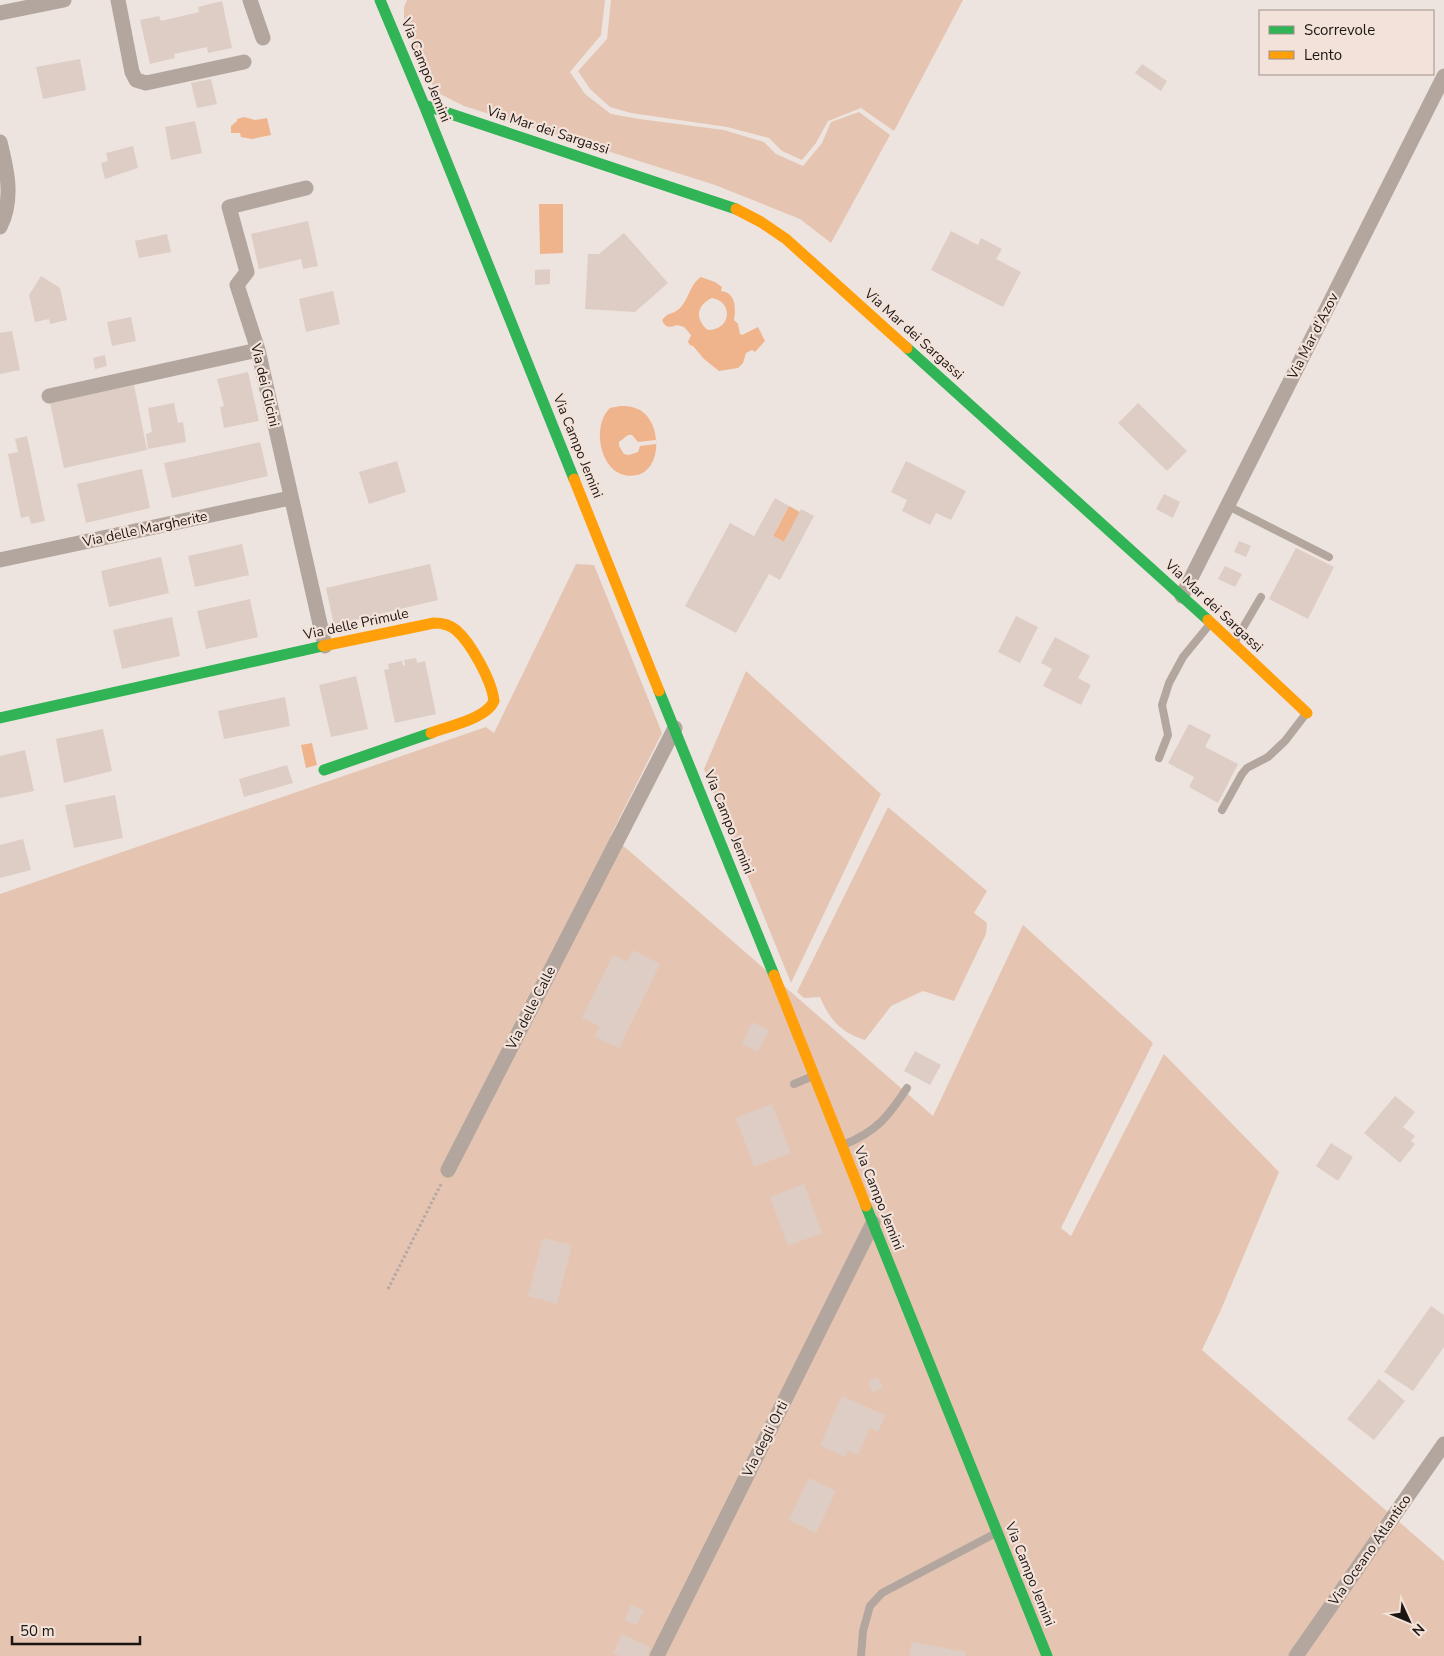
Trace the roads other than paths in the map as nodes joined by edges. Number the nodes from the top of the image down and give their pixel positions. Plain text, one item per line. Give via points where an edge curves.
1 (64, 0) edge
2 (118, 0) edge
3 (250, 0) edge
4 (380, 0) edge
5 (395, 0) edge
6 (0, 13) edge
7 (388, 18) junction
8 (263, 38) dead end
9 (244, 62) dead end
10 (1444, 76) edge
11 (424, 105) junction
12 (0, 142) edge
13 (306, 188) dead end
14 (0, 227) edge
15 (258, 350) junction
16 (49, 396) dead end
17 (290, 498) junction
18 (1228, 506) junction
19 (1329, 557) dead end
20 (0, 560) edge
21 (1182, 596) junction
22 (1261, 597) dead end
23 (1211, 623) junction
24 (1234, 644) junction
25 (325, 646) junction
26 (1307, 713) joint
27 (0, 718) edge
28 (675, 728) junction
29 (1159, 758) dead end
30 (324, 770) dead end
31 (1222, 810) dead end
32 (814, 1075) junction
33 (794, 1084) dead end
34 (907, 1088) dead end
35 (842, 1145) junction
36 (448, 1170) road end
37 (873, 1223) junction
38 (1444, 1444) edge
39 (997, 1532) junction
40 (657, 1656) edge
41 (860, 1656) edge
42 (1046, 1656) edge
43 (1296, 1656) edge

1 - 6 street
2 - 9 street via 136,80 146,83
3 - 8 street
4 - 7 street, Via Campo Jemini
5 - 7 street
7 - 11 street, Via Campo Jemini
10 - 18 street, Via Mar d'Azov
11 - 21 street, Via Mar dei Sargassi via 734,208 760,221 786,239
11 - 28 street, Via Campo Jemini
12 - 14 street via 8,182 6,210
13 - 15 street, Via dei Glicini via 229,207 247,272 237,284
15 - 16 street
15 - 17 street, Via dei Glicini
17 - 20 street, Via delle Margherite
17 - 25 street, Via dei Glicini
18 - 19 lane
18 - 21 street, Via Mar d'Azov
21 - 23 street, Via Mar dei Sargassi
22 - 24 lane
23 - 24 street, Via Mar dei Sargassi
23 - 29 lane via 1183,657 1169,683 1162,705 1168,735
24 - 26 street, Via Mar dei Sargassi
25 - 27 street, Via delle Primule
25 - 30 street, Via delle Primule via 434,623 447,624 467,642 494,700 481,715
26 - 31 lane via 1279,746 1247,768
28 - 32 street, Via Campo Jemini
28 - 36 street, Via delle Calle
32 - 33 lane
32 - 35 street, Via Campo Jemini
34 - 35 lane via 878,1126
35 - 37 street, Via Campo Jemini
37 - 39 street, Via Campo Jemini
37 - 40 street, Via degli Orti
38 - 43 street, Via Oceano Atlantico
39 - 41 lane via 882,1593 870,1606
39 - 42 street, Via Campo Jemini

